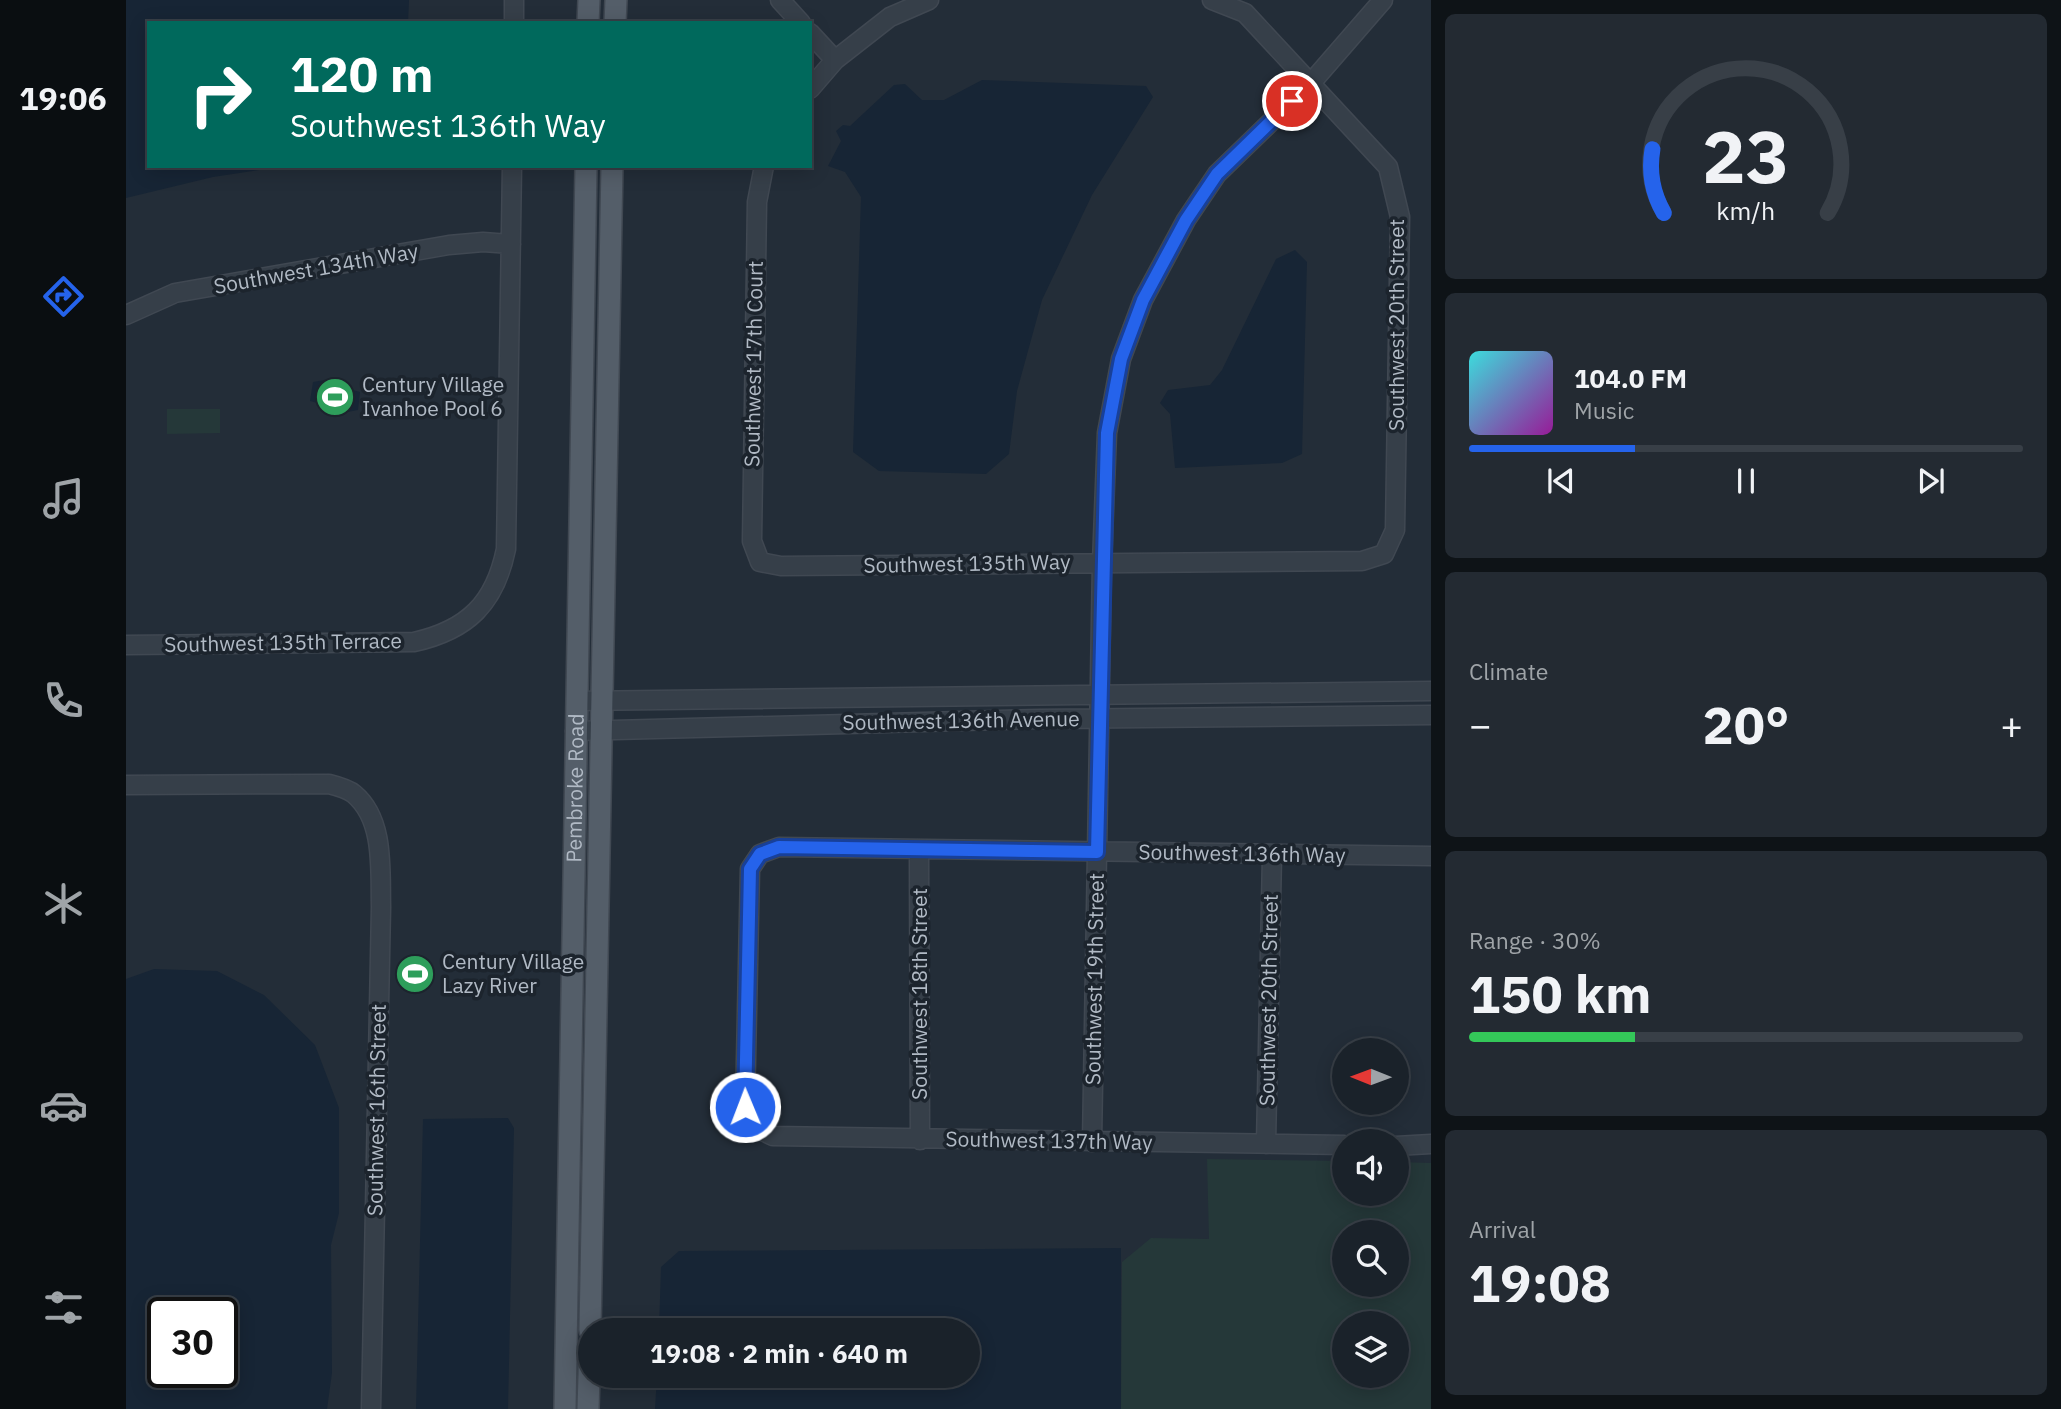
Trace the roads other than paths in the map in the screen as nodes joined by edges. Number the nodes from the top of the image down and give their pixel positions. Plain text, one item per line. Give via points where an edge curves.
1 (514, 0) edge
2 (589, 0) edge
3 (616, 0) edge
4 (780, 0) edge
5 (929, 0) edge
6 (1212, 0) edge
7 (1383, 0) edge
8 (514, 21) edge
9 (588, 21) edge
10 (615, 21) edge
11 (799, 21) edge
12 (812, 35) edge
13 (835, 60) junction
14 (1311, 83) junction
15 (812, 87) edge
16 (512, 168) edge
17 (586, 168) edge
18 (612, 168) edge
19 (764, 168) edge
20 (511, 244) junction
21 (126, 315) edge
22 (1384, 554) joint
23 (760, 562) joint
24 (1102, 563) junction
25 (126, 645) edge
26 (1431, 691) edge
27 (1099, 694) junction
28 (576, 701) junction
29 (603, 701) junction
30 (1431, 715) edge
31 (1100, 718) junction
32 (575, 730) junction
33 (603, 730) junction
34 (126, 785) edge
35 (919, 849) junction
36 (1097, 852) junction
37 (1272, 855) junction
38 (1431, 856) edge
39 (755, 1128) joint
40 (920, 1140) junction
41 (1092, 1142) junction
42 (1266, 1144) junction
43 (1431, 1144) edge
44 (1332, 1145) edge
45 (1409, 1145) edge
46 (590, 1318) edge
47 (589, 1388) edge
48 (371, 1409) edge
49 (565, 1409) edge
50 (588, 1409) edge

1 - 8 street
2 - 9 main road
3 - 10 main road
4 - 11 street
5 - 13 street via 890,17
6 - 14 street, Southwest 20th Street via 1245,13
7 - 14 street, Southwest 19th Street
12 - 13 street
13 - 15 street
14 - 22 street, Southwest 20th Street via 1388,167 1400,217 1395,530
14 - 24 street, Southwest 19th Street via 1217,174 1143,300 1121,359 1107,433
16 - 20 street
17 - 28 main road, Pembroke Road
18 - 29 main road, Pembroke Road
19 - 23 street, Southwest 17th Court via 757,202 752,541
20 - 21 street, Southwest 134th Way via 449,245 174,293
20 - 25 street, Southwest 135th Terrace via 506,549 499,580 475,613 439,635 396,644
22 - 24 street, Southwest 135th Way via 1362,561
23 - 24 street, Southwest 135th Way via 781,566
24 - 27 street, Southwest 19th Street
26 - 27 street, Southwest 136th Avenue
27 - 29 street, Southwest 136th Avenue
27 - 31 street, Southwest 19th Street
28 - 29 street, Southwest 136th Avenue
28 - 32 main road, Pembroke Road
29 - 33 main road, Pembroke Road
30 - 31 street, Southwest 136th Avenue
31 - 33 street, Southwest 136th Avenue
31 - 36 street, Southwest 19th Street
32 - 33 street, Southwest 136th Avenue
32 - 49 main road, Pembroke Road
33 - 46 main road, Pembroke Road
34 - 48 street, Southwest 16th Street via 329,783 353,792 370,812 378,841 381,893
35 - 36 street, Southwest 136th Way
35 - 39 street, Southwest 136th Way via 779,847 760,854 750,869 745,1107
35 - 40 street, Southwest 18th Street
36 - 37 street, Southwest 136th Way
36 - 41 street, Southwest 19th Street
37 - 38 street, Southwest 136th Way
37 - 42 street, Southwest 20th Street
39 - 40 street, Southwest 137th Way via 773,1136
40 - 41 street, Southwest 137th Way
41 - 42 street, Southwest 137th Way
42 - 44 street, Southwest 137th Way
43 - 45 street
47 - 50 main road

